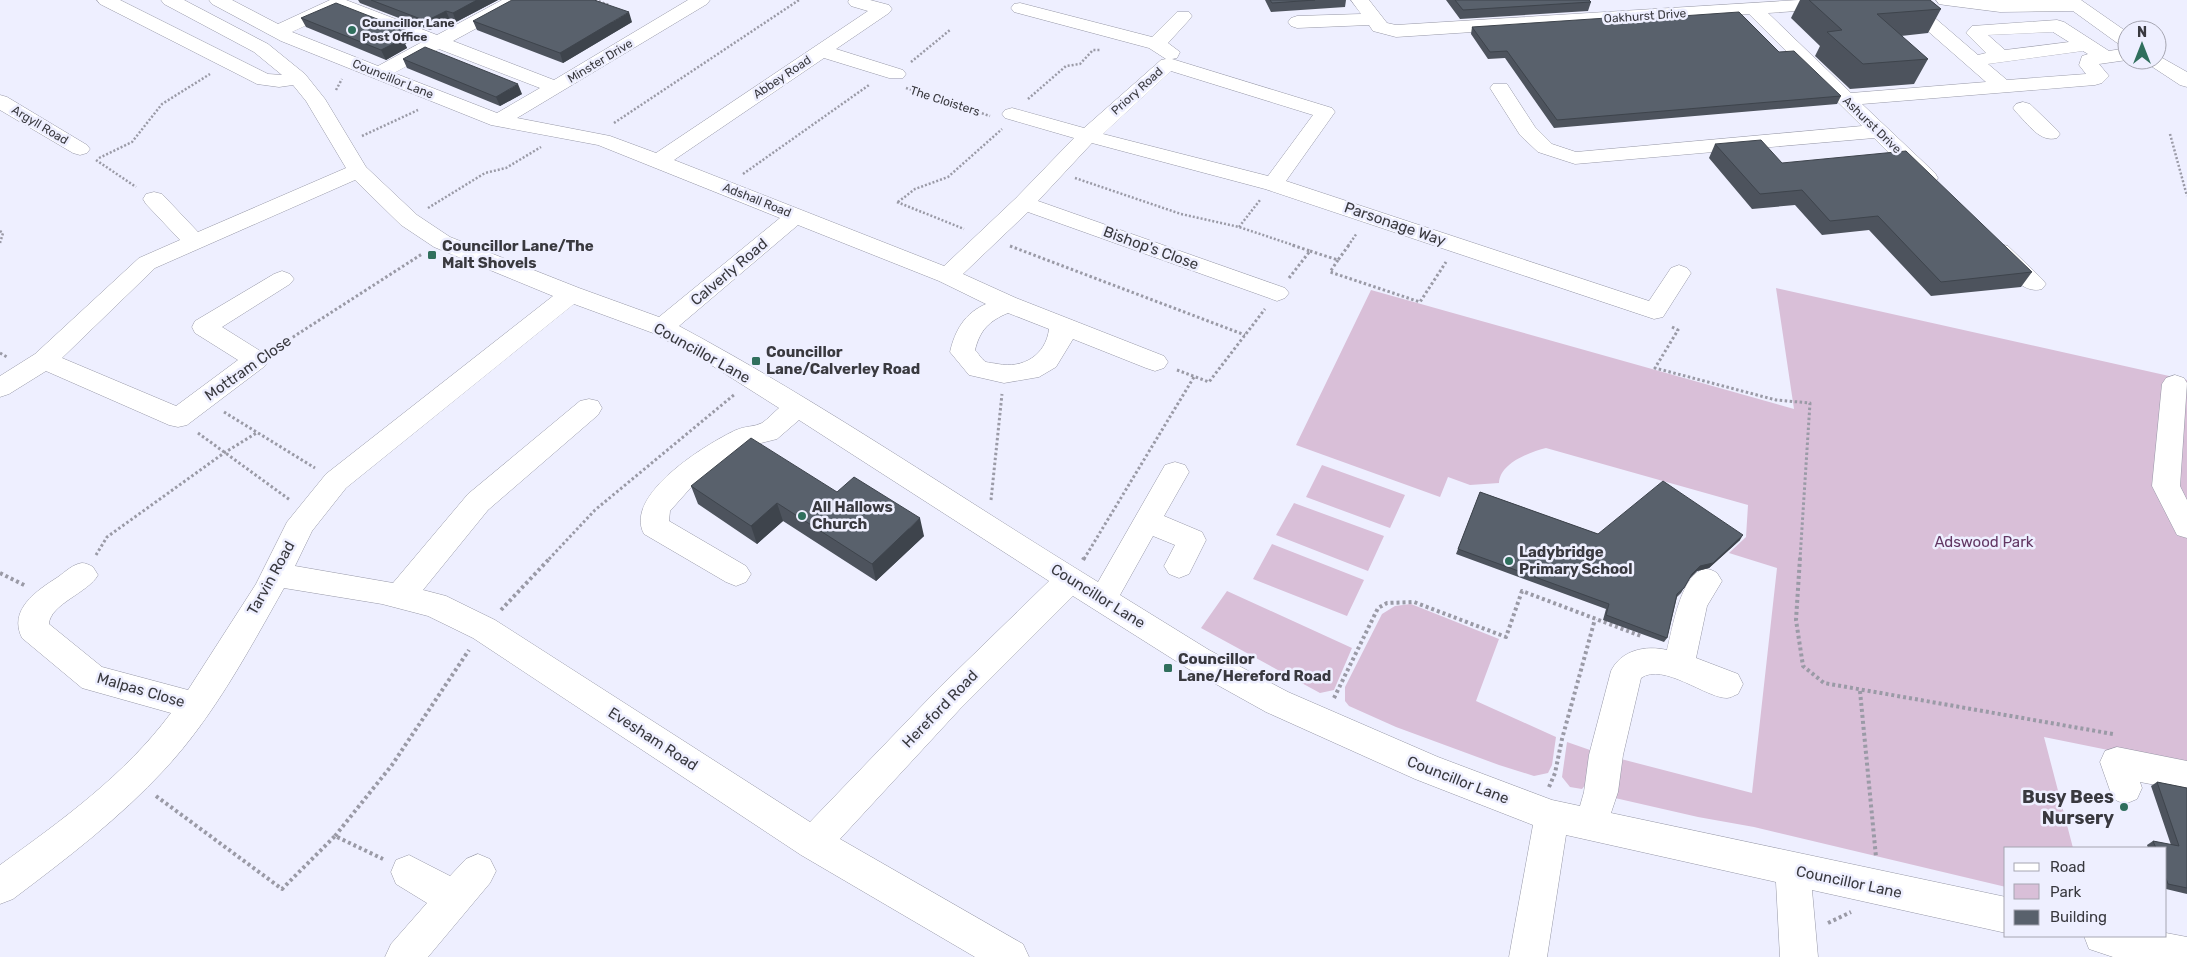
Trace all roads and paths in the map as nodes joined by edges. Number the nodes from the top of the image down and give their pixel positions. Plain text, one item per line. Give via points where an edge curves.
1 (106, 0) edge
2 (170, 0) edge
3 (218, 0) edge
4 (515, 0) edge
5 (595, 0) edge
6 (701, 0) edge
7 (799, 0) edge
8 (1360, 0) edge
9 (1884, 0) edge
10 (1902, 0) edge
11 (1945, 0) edge
12 (857, 2) dead end
13 (2073, 3) edge
14 (611, 6) edge
15 (1020, 8) dead end
16 (1753, 8) junction
17 (1183, 16) dead end
18 (1372, 19) junction
19 (1297, 22) dead end
20 (950, 30) dead end
21 (2117, 34) edge
22 (275, 39) junction
23 (436, 43) junction
24 (1156, 44) junction
25 (2086, 45) junction
26 (1108, 49) dead end
27 (823, 51) junction
28 (2117, 55) edge
29 (2104, 56) junction
30 (2001, 57) junction
31 (1972, 60) junction
32 (233, 63) junction
33 (1168, 64) junction
34 (2167, 68) edge
35 (379, 73) junction
36 (298, 78) junction
37 (891, 78) junction
38 (2187, 80) edge
39 (2002, 86) junction
40 (555, 88) junction
41 (1500, 88) dead end
42 (441, 99) junction
43 (1846, 99) junction
44 (0, 101) edge
45 (2022, 108) dead end
46 (24, 115) junction
47 (1008, 117) junction
48 (498, 122) junction
49 (0, 126) edge
50 (1879, 131) junction
51 (562, 134) junction
52 (2050, 134) dead end
53 (2170, 134) dead end
54 (1088, 136) junction
55 (592, 138) junction
56 (342, 146) junction
57 (88, 154) junction
58 (659, 161) junction
59 (358, 171) junction
60 (1055, 171) junction
61 (1274, 184) junction
62 (724, 187) junction
63 (1943, 194) edge
64 (2187, 196) edge
65 (154, 199) joint
66 (1024, 203) junction
67 (796, 216) junction
68 (1369, 216) junction
69 (409, 220) junction
70 (1239, 227) junction
71 (0, 231) edge
72 (1985, 235) edge
73 (987, 238) junction
74 (194, 242) junction
75 (442, 242) junction
76 (0, 243) edge
77 (1457, 245) junction
78 (1310, 250) junction
79 (1338, 260) junction
80 (1679, 272) dead end
81 (947, 276) junction
82 (282, 279) dead end
83 (2034, 284) dead end
84 (1277, 293) junction
85 (571, 294) junction
86 (1008, 304) junction
87 (1062, 326) junction
88 (662, 327) junction
89 (1672, 327) dead end
90 (1244, 335) junction
91 (44, 360) junction
92 (256, 360) junction
93 (1155, 362) joint
94 (1004, 374) junction
95 (1194, 377) junction
96 (752, 380) junction
97 (2175, 384) dead end
98 (0, 388) edge
99 (204, 399) junction
100 (797, 407) junction
101 (589, 408) dead end
102 (178, 418) junction
103 (258, 432) junction
104 (224, 453) junction
105 (1176, 472) dead end
106 (336, 481) junction
107 (308, 513) junction
108 (1147, 522) junction
109 (988, 525) junction
110 (2187, 527) edge
111 (1179, 566) dead end
112 (83, 574) joint
113 (736, 574) dead end
114 (276, 575) junction
115 (1071, 579) junction
116 (1707, 582) dead end
117 (400, 596) junction
118 (1103, 599) junction
119 (1595, 619) junction
120 (484, 629) junction
121 (1643, 661) junction
122 (1679, 666) junction
123 (1728, 684) dead end
124 (1860, 691) junction
125 (195, 706) junction
126 (1321, 723) junction
127 (2121, 736) dead end
128 (2187, 776) edge
129 (133, 780) junction
130 (2125, 788) dead end
131 (1546, 813) junction
132 (1590, 826) junction
133 (335, 836) junction
134 (813, 843) junction
135 (1877, 864) dead end
136 (1793, 870) junction
137 (409, 872) joint
138 (478, 872) dead end
139 (0, 887) edge
140 (453, 898) junction
141 (1854, 910) dead end
142 (2004, 916) edge
143 (1821, 926) dead end
144 (2106, 937) edge
145 (2187, 956) edge
146 (404, 957) edge
147 (1010, 957) edge
148 (1528, 957) edge
149 (1799, 957) edge

1 - 32 street
2 - 22 street, Councillor Lane
3 - 22 street, Councillor Lane
4 - 23 street
5 - 14 path
6 - 40 street, Minster Drive
7 - 55 path
8 - 18 street, Oakhurst Drive
9 - 16 street, Oakhurst Drive
10 - 31 street
11 - 13 street via 2000,8
12 - 27 street, Abbey Road via 883,9
13 - 21 street
15 - 24 street
16 - 18 street, Oakhurst Drive via 1396,32 1380,27
16 - 43 street, Ashurst Drive
17 - 24 street
18 - 19 street
20 - 37 path
22 - 23 street via 338,3
22 - 35 street, Councillor Lane
22 - 36 street, Councillor Lane
23 - 35 street
23 - 40 street
24 - 33 street via 1170,52
25 - 29 street
25 - 30 street
25 - 30 street via 2057,26 2049,25 1979,30 1975,33
26 - 47 path via 1093,50 1080,64 1066,66
27 - 37 street, The Cloisters
27 - 58 street, Abbey Road
28 - 29 street
29 - 39 street via 2089,60 2089,65 2099,76 2095,79
30 - 31 street
31 - 39 street
32 - 36 street via 264,80
32 - 57 path via 195,81 162,104 132,142
33 - 54 street, Priory Road
33 - 61 street, Priory Road via 1325,112
34 - 38 street
35 - 42 street, Councillor Lane
36 - 56 street, Councillor Lane via 315,99
37 - 47 path, The Cloisters
37 - 62 path via 866,86
39 - 43 street
40 - 48 street, Minster Drive
41 - 50 street via 1527,131 1545,148 1575,158
42 - 48 street, Councillor Lane
42 - 56 path
43 - 50 street, Ashurst Drive
44 - 46 street, Argyll Road
45 - 52 street
46 - 49 street
46 - 57 street, Argyll Road
47 - 54 street
47 - 73 path via 1006,125 948,176 915,189 897,202
48 - 51 street, Adshall Road
50 - 63 street, Ashurst Drive
51 - 55 street, Adshall Road
51 - 69 path via 506,168 484,174
53 - 64 path
54 - 60 street, Priory Road
54 - 61 street, Parsonage Way
55 - 58 street, Adshall Road
56 - 59 street, Councillor Lane
57 - 65 path
58 - 62 street, Adshall Road
59 - 69 street, Councillor Lane
59 - 74 street
60 - 66 street, Priory Road
60 - 70 path via 1182,214
61 - 68 street, Parsonage Way
61 - 70 path
62 - 67 street, Adshall Road
65 - 74 street
66 - 73 street, Priory Road
66 - 84 street, Bishop's Close
67 - 81 street, Adshall Road
67 - 88 street, Calverly Road
68 - 77 street, Parsonage Way
68 - 79 path
69 - 75 street, Councillor Lane
70 - 78 path
71 - 76 path via 3,233
72 - 83 street
73 - 81 street, Priory Road
73 - 90 path
74 - 91 street via 147,262
75 - 85 street, Councillor Lane
75 - 92 path, Mottram Close
77 - 79 path via 1420,302 1330,272
77 - 80 street, Parsonage Way via 1654,311
78 - 79 path
78 - 84 path
81 - 86 street, Adshall Road
82 - 92 street via 204,327
84 - 90 path
85 - 88 street, Councillor Lane
85 - 106 street, Tarvin Road
86 - 87 street, Adshall Road
86 - 94 street via 985,312 966,332 962,352 978,369
87 - 93 street, Adshall Road
87 - 94 street via 1060,343 1047,361 1030,371
88 - 96 street, Councillor Lane
89 - 124 path via 1678,330 1655,368 1776,400 1810,403 1796,620 1803,666 1824,683
90 - 95 path via 1209,382
91 - 98 street
91 - 102 street
92 - 99 street, Mottram Close
93 - 95 path
94 - 109 path
95 - 115 path
96 - 100 street, Councillor Lane
96 - 120 path via 595,510
97 - 110 street via 2166,486
99 - 102 street, Mottram Close
99 - 103 path
100 - 109 street, Councillor Lane
100 - 113 street via 768,432 747,436 724,448 684,477 656,507 654,526
101 - 117 street via 478,502
102 - 104 path
103 - 104 path
103 - 106 path
104 - 107 path
104 - 112 path via 107,537
105 - 108 street
106 - 107 street, Tarvin Road
107 - 114 street, Tarvin Road
108 - 111 street via 1192,540
108 - 118 street
109 - 115 street, Councillor Lane
112 - 125 street, Malpas Close via 49,598 34,614 32,629 93,678
114 - 117 street, Evesham Road
114 - 125 street, Tarvin Road
115 - 118 street, Councillor Lane
115 - 134 street, Hereford Road via 949,699
116 - 122 street via 1692,603
117 - 120 street, Evesham Road via 435,605
118 - 126 street, Councillor Lane via 1198,659
119 - 121 path via 1648,639
119 - 126 path via 1522,591 1506,637 1414,602 1387,603 1378,608
119 - 131 path via 1562,739
120 - 133 path via 392,765
120 - 134 street, Evesham Road
121 - 122 street
121 - 132 street via 1632,665 1626,672 1606,755 1601,792
122 - 123 street
124 - 127 path
124 - 135 path
125 - 129 street, Tarvin Road
126 - 131 street, Councillor Lane
128 - 130 street via 2117,762
129 - 133 path via 282,890
129 - 139 street, Tarvin Road via 63,840
131 - 132 street, Councillor Lane
131 - 148 street
132 - 136 street, Councillor Lane
133 - 137 path
134 - 147 street, Evesham Road
136 - 142 street, Councillor Lane
136 - 149 street
137 - 140 street
138 - 140 street
140 - 146 street
141 - 143 path
144 - 145 street

